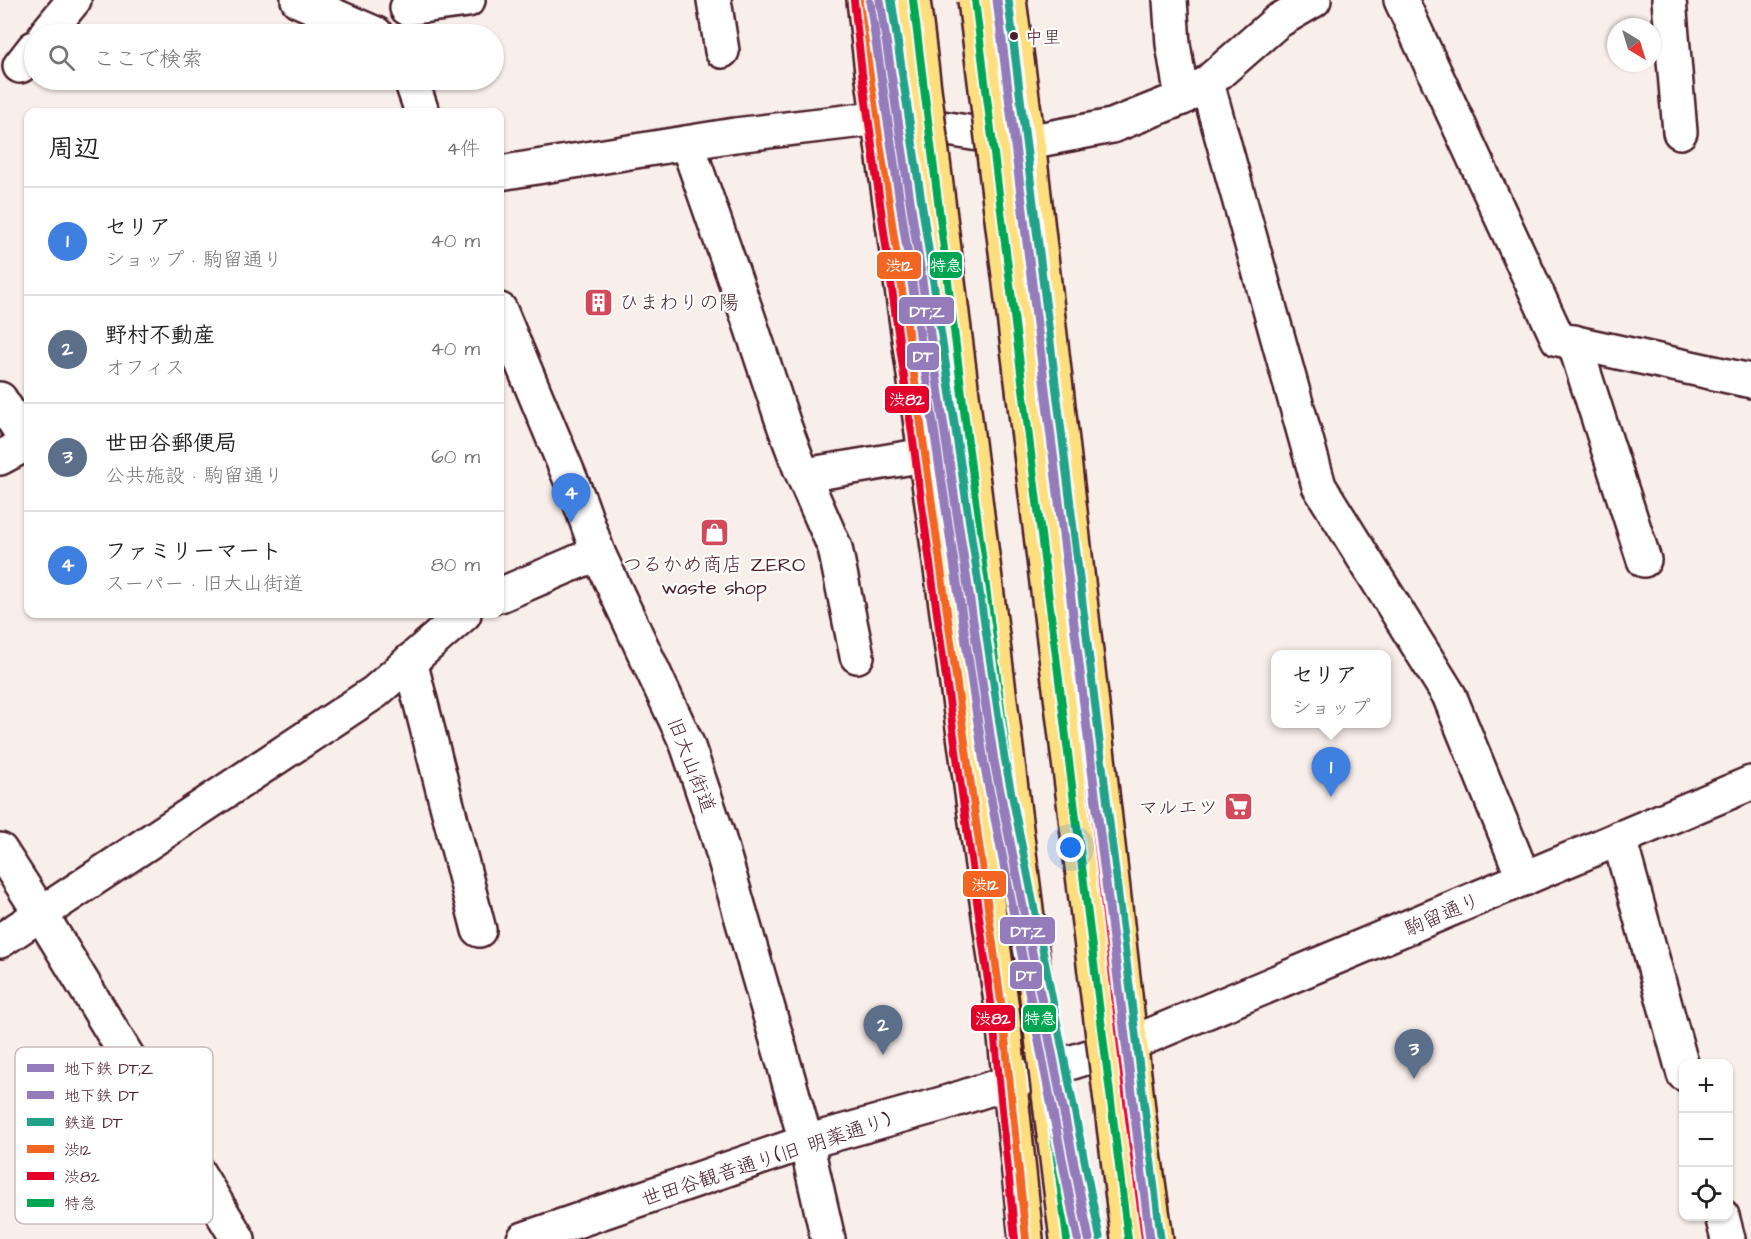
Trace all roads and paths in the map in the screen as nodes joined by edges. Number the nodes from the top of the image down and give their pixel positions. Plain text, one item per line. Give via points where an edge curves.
1 (74, 0) edge
2 (298, 0) edge
3 (468, 0) edge
4 (714, 0) edge
5 (864, 0) edge
6 (913, 0) edge
7 (975, 0) edge
8 (1009, 0) edge
9 (1170, 0) edge
10 (1314, 0) edge
11 (1401, 0) edge
12 (1669, 0) edge
13 (406, 14) edge
14 (54, 24) edge
15 (353, 24) edge
16 (722, 51) dead end
17 (414, 90) edge
18 (1195, 91) junction
19 (421, 108) edge
20 (880, 118) junction
21 (1680, 132) dead end
22 (1028, 142) junction
23 (687, 143) junction
24 (504, 172) edge
25 (504, 320) edge
26 (1574, 342) junction
27 (1751, 381) edge
28 (0, 399) edge
29 (24, 437) edge
30 (24, 445) edge
31 (925, 455) junction
32 (0, 458) edge
33 (804, 475) junction
34 (598, 553) junction
35 (1644, 560) dead end
36 (504, 593) edge
37 (459, 618) edge
38 (857, 657) dead end
39 (410, 661) junction
40 (1751, 783) edge
41 (1619, 838) junction
42 (0, 850) edge
43 (1524, 879) junction
44 (41, 914) junction
45 (478, 930) dead end
46 (0, 941) edge
47 (1132, 1043) junction
48 (122, 1047) edge
49 (1679, 1059) edge
50 (1009, 1083) junction
51 (806, 1142) junction
52 (213, 1198) edge
53 (1723, 1221) edge
54 (238, 1239) edge
55 (524, 1239) edge
56 (828, 1239) edge
57 (1026, 1239) edge
58 (1067, 1239) edge
59 (1128, 1239) edge
60 (1156, 1239) edge
61 (1728, 1239) edge

1 - 14 street
2 - 15 street
3 - 13 street
4 - 16 street
5 - 20 highway
6 - 58 highway, bridge
7 - 59 highway, bridge
8 - 22 highway
9 - 18 street via 1173,44
10 - 18 street via 1278,21
11 - 26 street via 1558,339
12 - 21 street
17 - 19 street
18 - 22 street via 1112,126
18 - 43 street via 1319,486 1449,695
20 - 22 street
20 - 23 street
20 - 31 highway
22 - 47 highway
23 - 24 street
23 - 33 street
25 - 34 street, 旧大山街道
26 - 27 street
26 - 35 street
28 - 29 street
30 - 32 street
31 - 33 street
31 - 50 highway
33 - 38 street via 835,548
34 - 36 street
34 - 51 street, 旧大山街道 via 687,744 718,836
37 - 39 street
39 - 44 street via 375,692
39 - 45 street
40 - 41 street, 駒留通り
41 - 43 street, 駒留通り
41 - 49 street
42 - 44 street
43 - 47 street, 駒留通り
44 - 46 street
44 - 48 street
47 - 50 street, 駒留通り
47 - 60 highway
50 - 51 street, 世田谷観音通り(旧 明薬通り)
50 - 57 highway
51 - 55 street, 世田谷観音通り(旧 明薬通り)
51 - 56 street, 旧大山街道
52 - 54 street
53 - 61 street

